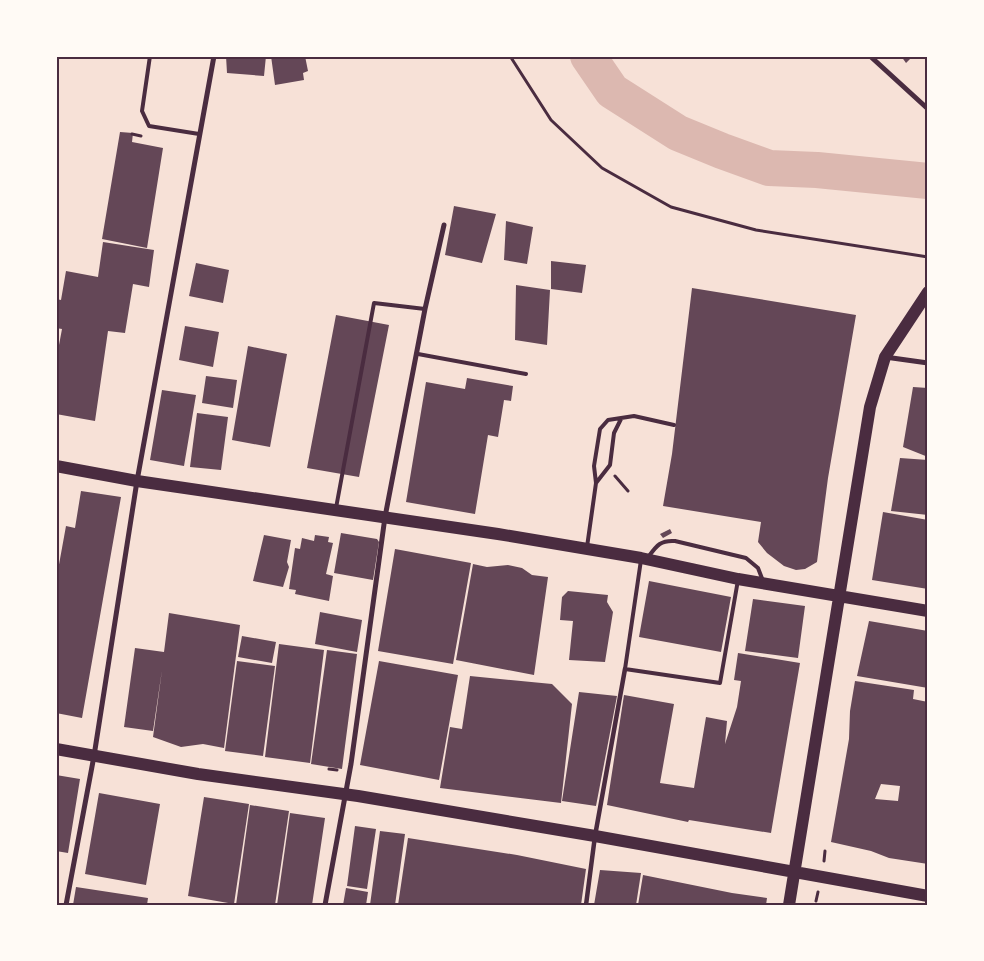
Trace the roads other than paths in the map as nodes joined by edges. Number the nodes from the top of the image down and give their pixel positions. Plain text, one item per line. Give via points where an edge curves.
1 (150, 56) edge
2 (214, 56) edge
3 (870, 56) edge
4 (928, 109) edge
5 (199, 134) junction
6 (444, 226) dead end
7 (928, 292) edge
8 (425, 309) junction
9 (418, 354) junction
10 (885, 357) junction
11 (928, 363) edge
12 (526, 374) dead end
13 (621, 419) junction
14 (674, 425) dead end
15 (56, 466) edge
16 (137, 481) junction
17 (596, 483) junction
18 (336, 510) junction
19 (385, 516) junction
20 (587, 549) junction
21 (644, 559) junction
22 (738, 579) junction
23 (764, 583) junction
24 (839, 596) junction
25 (928, 611) edge
26 (625, 669) junction
27 (56, 749) edge
28 (94, 756) junction
29 (346, 794) junction
30 (595, 836) junction
31 (794, 872) junction
32 (928, 896) edge
33 (66, 905) edge
34 (325, 905) edge
35 (586, 905) edge
36 (789, 905) edge

1 - 5 lane via 142,112 149,126
2 - 5 street
3 - 4 street
5 - 16 street
6 - 8 street
7 - 10 main road
8 - 9 street
8 - 18 lane via 374,303
9 - 12 lane
9 - 19 street
10 - 11 street
10 - 24 main road via 870,407
13 - 14 lane via 634,416
13 - 17 lane via 614,433 610,465
13 - 17 lane via 608,420 600,429 594,466
15 - 16 main road
16 - 18 main road
16 - 28 street
17 - 20 lane
18 - 19 main road
19 - 20 main road
19 - 29 street
20 - 21 main road
21 - 22 main road
21 - 23 lane via 658,543 675,541 746,558 758,568
21 - 26 lane
22 - 23 main road
22 - 26 lane via 720,683
23 - 24 main road
24 - 25 main road
24 - 31 main road
26 - 30 street
27 - 28 main road
28 - 29 main road
28 - 33 street
29 - 30 main road
29 - 34 street
30 - 31 main road
30 - 35 street
31 - 32 main road
31 - 36 main road

